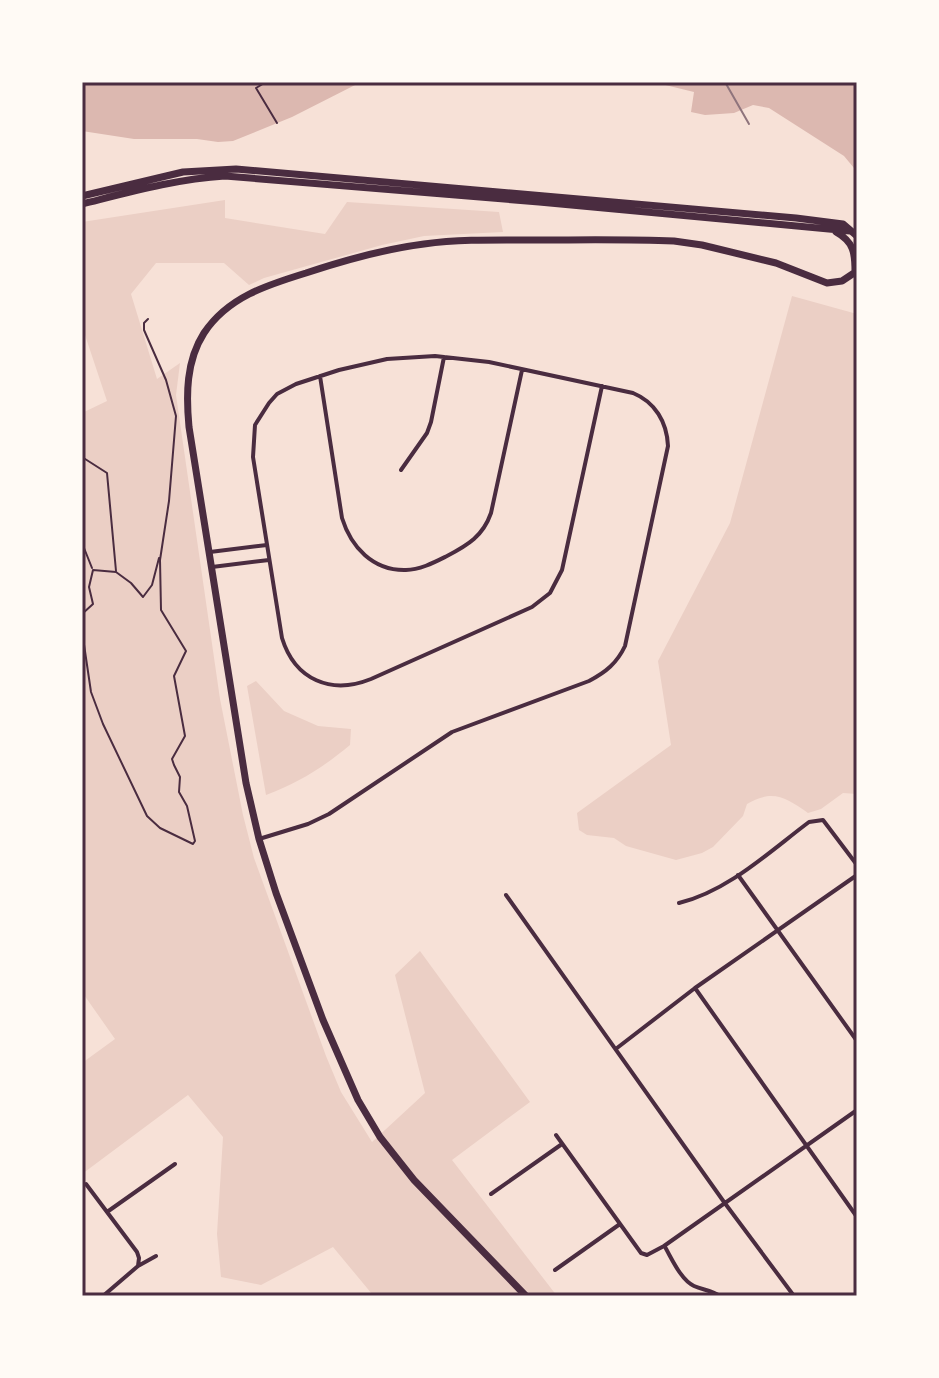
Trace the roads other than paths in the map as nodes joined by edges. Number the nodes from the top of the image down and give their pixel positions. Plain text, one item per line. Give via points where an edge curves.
1 (82, 196) edge
2 (82, 204) edge
3 (830, 229) junction
4 (855, 234) edge
5 (856, 271) edge
6 (444, 357) junction
7 (522, 370) junction
8 (320, 376) junction
9 (602, 386) junction
10 (401, 470) dead end
11 (267, 545) junction
12 (209, 552) junction
13 (269, 560) junction
14 (212, 567) junction
15 (259, 839) junction
16 (857, 865) edge
17 (738, 875) junction
18 (857, 875) edge
19 (506, 895) dead end
20 (679, 903) dead end
21 (778, 931) junction
22 (695, 988) junction
23 (857, 1041) edge
24 (617, 1048) junction
25 (857, 1110) edge
26 (556, 1135) dead end
27 (562, 1144) junction
28 (806, 1145) junction
29 (175, 1164) dead end
30 (86, 1184) dead end
31 (491, 1194) dead end
32 (724, 1202) junction
33 (107, 1212) junction
34 (857, 1217) edge
35 (620, 1224) junction
36 (664, 1246) junction
37 (156, 1256) dead end
38 (138, 1266) junction
39 (555, 1270) dead end
40 (103, 1296) edge
41 (526, 1296) edge
42 (720, 1296) edge
43 (794, 1296) edge

1 - 4 main road via 183,172 236,169 796,218 843,224
2 - 3 main road via 195,177 225,176
3 - 4 main road
3 - 5 main road via 848,240
5 - 12 main road via 827,283 776,263 674,241 463,241 384,251 253,291 226,308 204,332 189,374 189,427
6 - 7 street
6 - 8 street via 387,359
6 - 10 street via 427,433
7 - 8 street via 491,513 481,534 440,560 405,570 369,559 346,531
7 - 9 street
8 - 11 street via 277,394 255,425 253,457
9 - 13 street via 562,570 550,593 532,607 371,679 337,686 304,672 287,652
9 - 15 street via 648,401 668,438 627,639 616,662 589,681 452,732 329,814
11 - 12 street
11 - 13 street
12 - 14 main road
13 - 14 street
14 - 15 main road
15 - 41 main road via 323,1020 368,1118 414,1180
16 - 17 street via 823,820 809,822
17 - 20 street
17 - 21 street
18 - 21 street
19 - 24 street
21 - 22 street
21 - 23 street
22 - 24 street
22 - 28 street
24 - 32 street
25 - 28 street
26 - 27 street
27 - 31 street
27 - 35 street
28 - 32 street
28 - 34 street
29 - 33 street
30 - 33 street
32 - 36 street
32 - 43 street
33 - 38 street via 137,1252
35 - 36 street via 644,1255
35 - 39 street
36 - 42 street via 690,1285
37 - 38 street
38 - 40 street

